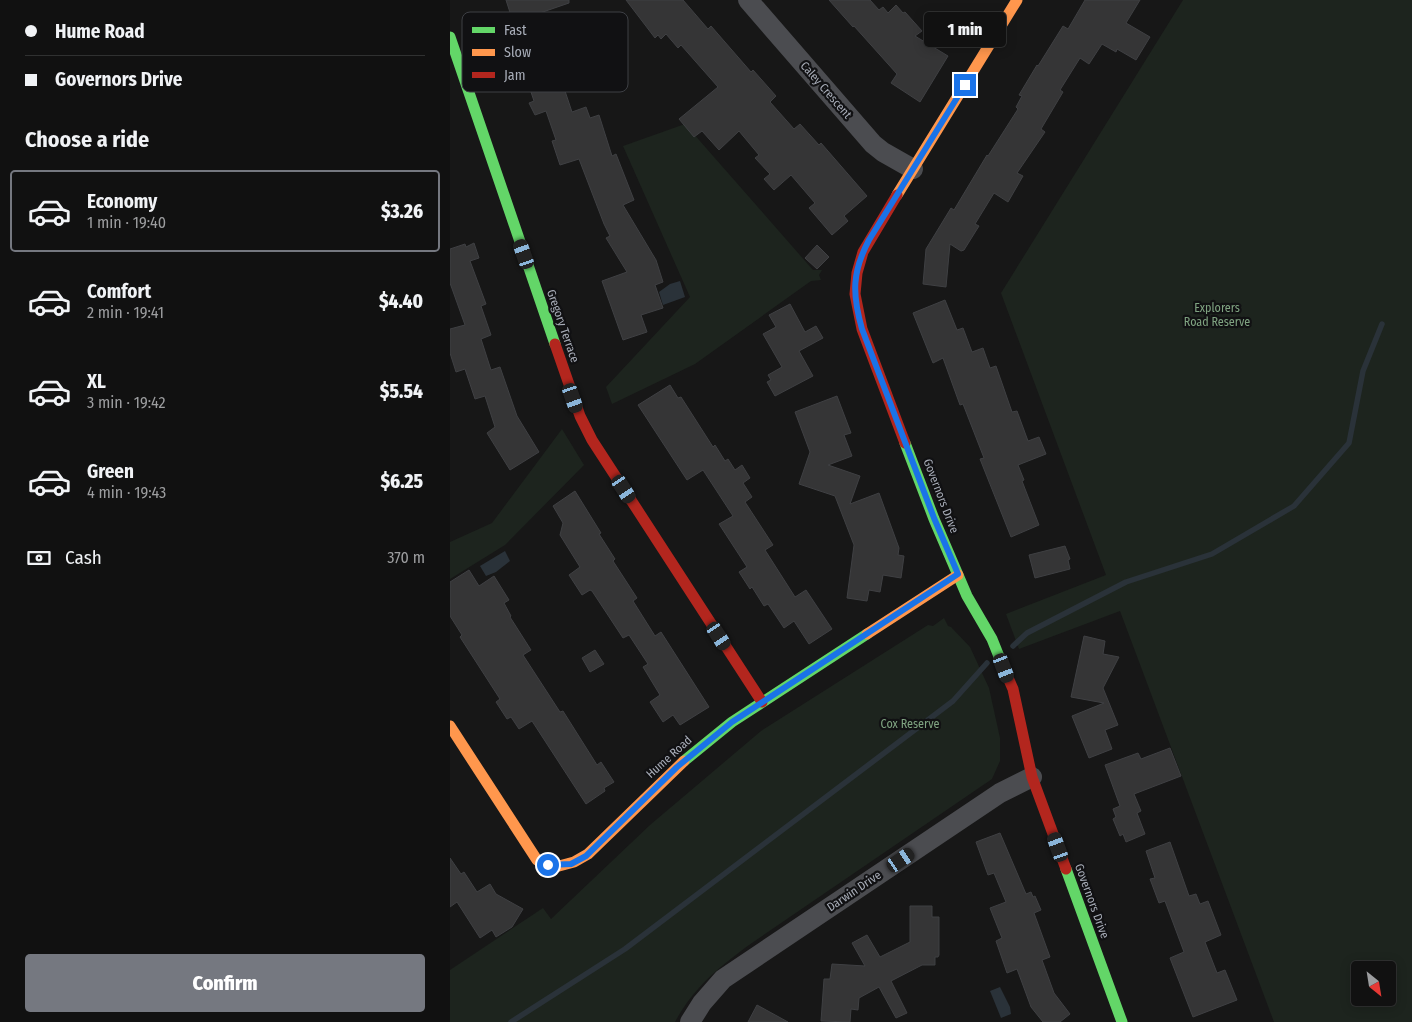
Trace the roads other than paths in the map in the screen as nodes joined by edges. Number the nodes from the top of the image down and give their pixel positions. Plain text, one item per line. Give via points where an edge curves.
1 (748, 0) edge
2 (1017, 0) edge
3 (450, 37) edge
4 (462, 72) edge
5 (469, 92) edge
6 (913, 170) junction
7 (958, 574) junction
8 (762, 702) junction
9 (450, 726) edge
10 (1032, 777) junction
11 (690, 1022) edge
12 (1122, 1022) edge

1 - 6 street, Caley Crescent via 873,144
2 - 6 street, Governors Drive
3 - 4 street, Gregory Terrace
5 - 8 street, Gregory Terrace via 580,416 592,440
6 - 7 street, Governors Drive via 862,253 855,278 855,301 862,329
7 - 8 street, Hume Road
7 - 10 street, Governors Drive via 1013,689
8 - 9 street, Hume Road via 691,754 586,856 558,866 543,864 534,856
10 - 11 street, Darwin Drive via 1000,793 736,970 718,985
10 - 12 street, Governors Drive

